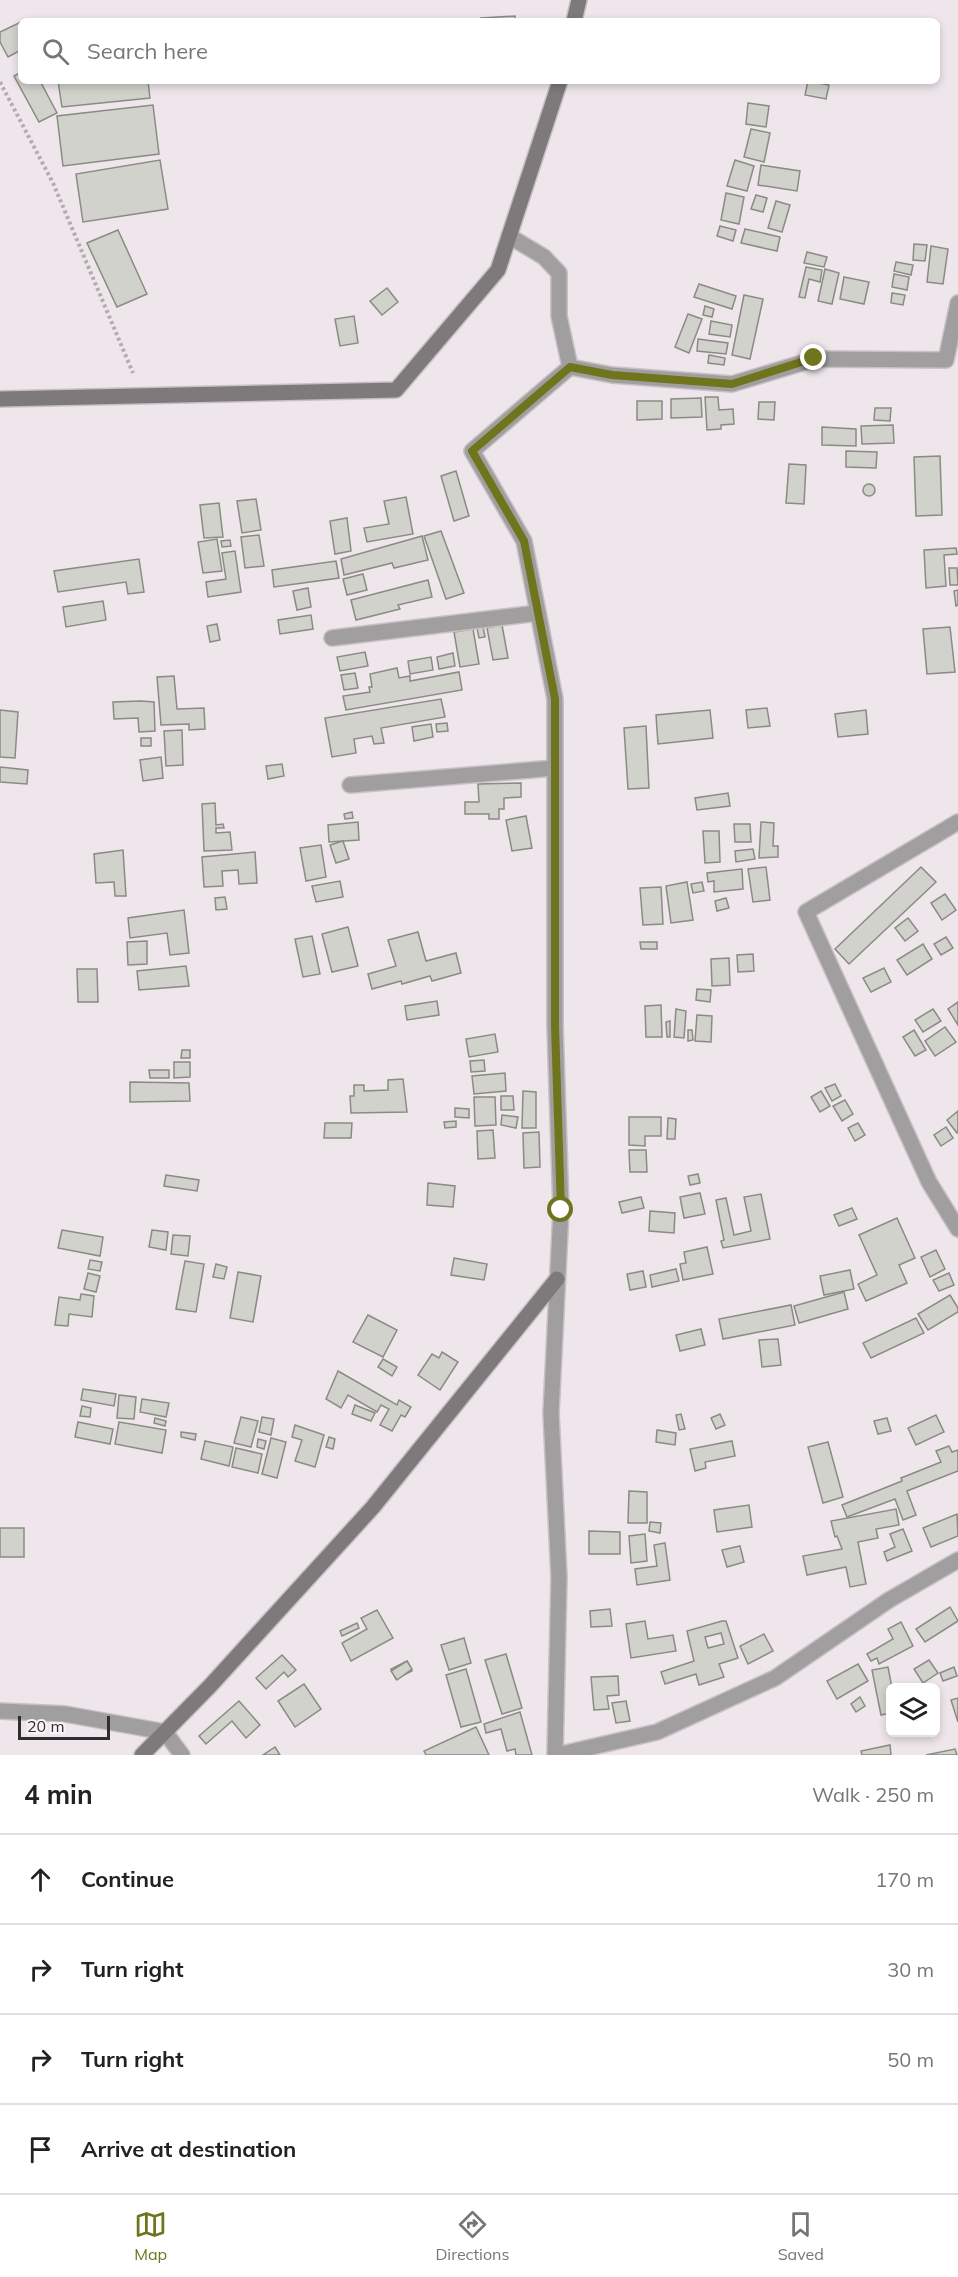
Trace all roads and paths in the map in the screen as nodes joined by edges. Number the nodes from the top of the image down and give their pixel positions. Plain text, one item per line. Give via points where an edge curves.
1 (579, 0) edge
2 (575, 18) edge
3 (0, 82) edge
4 (559, 84) edge
5 (509, 236) junction
6 (958, 303) edge
7 (570, 367) junction
8 (142, 396) junction
9 (0, 399) edge
10 (538, 612) junction
11 (332, 638) dead end
12 (555, 768) junction
13 (350, 785) dead end
14 (958, 822) edge
15 (958, 1229) edge
16 (557, 1279) junction
17 (958, 1560) edge
18 (0, 1711) edge
19 (165, 1732) junction
20 (142, 1755) edge
21 (182, 1755) edge
22 (556, 1755) edge

1 - 2 street
3 - 8 path via 53,183
4 - 5 street
5 - 7 street via 544,257 559,273 560,316
5 - 8 street via 498,270 396,390
6 - 7 street via 946,360 814,358 732,384 612,375
7 - 10 street via 472,451 524,541
8 - 9 street
10 - 11 street
10 - 12 street via 555,699
12 - 13 street
12 - 16 street via 555,1026 561,1210
14 - 15 street via 806,912 929,1182
16 - 19 street via 372,1507
16 - 22 street via 551,1413 559,1577
17 - 22 street via 889,1600 775,1678 657,1732
18 - 19 street via 65,1714
19 - 20 street
19 - 21 street

